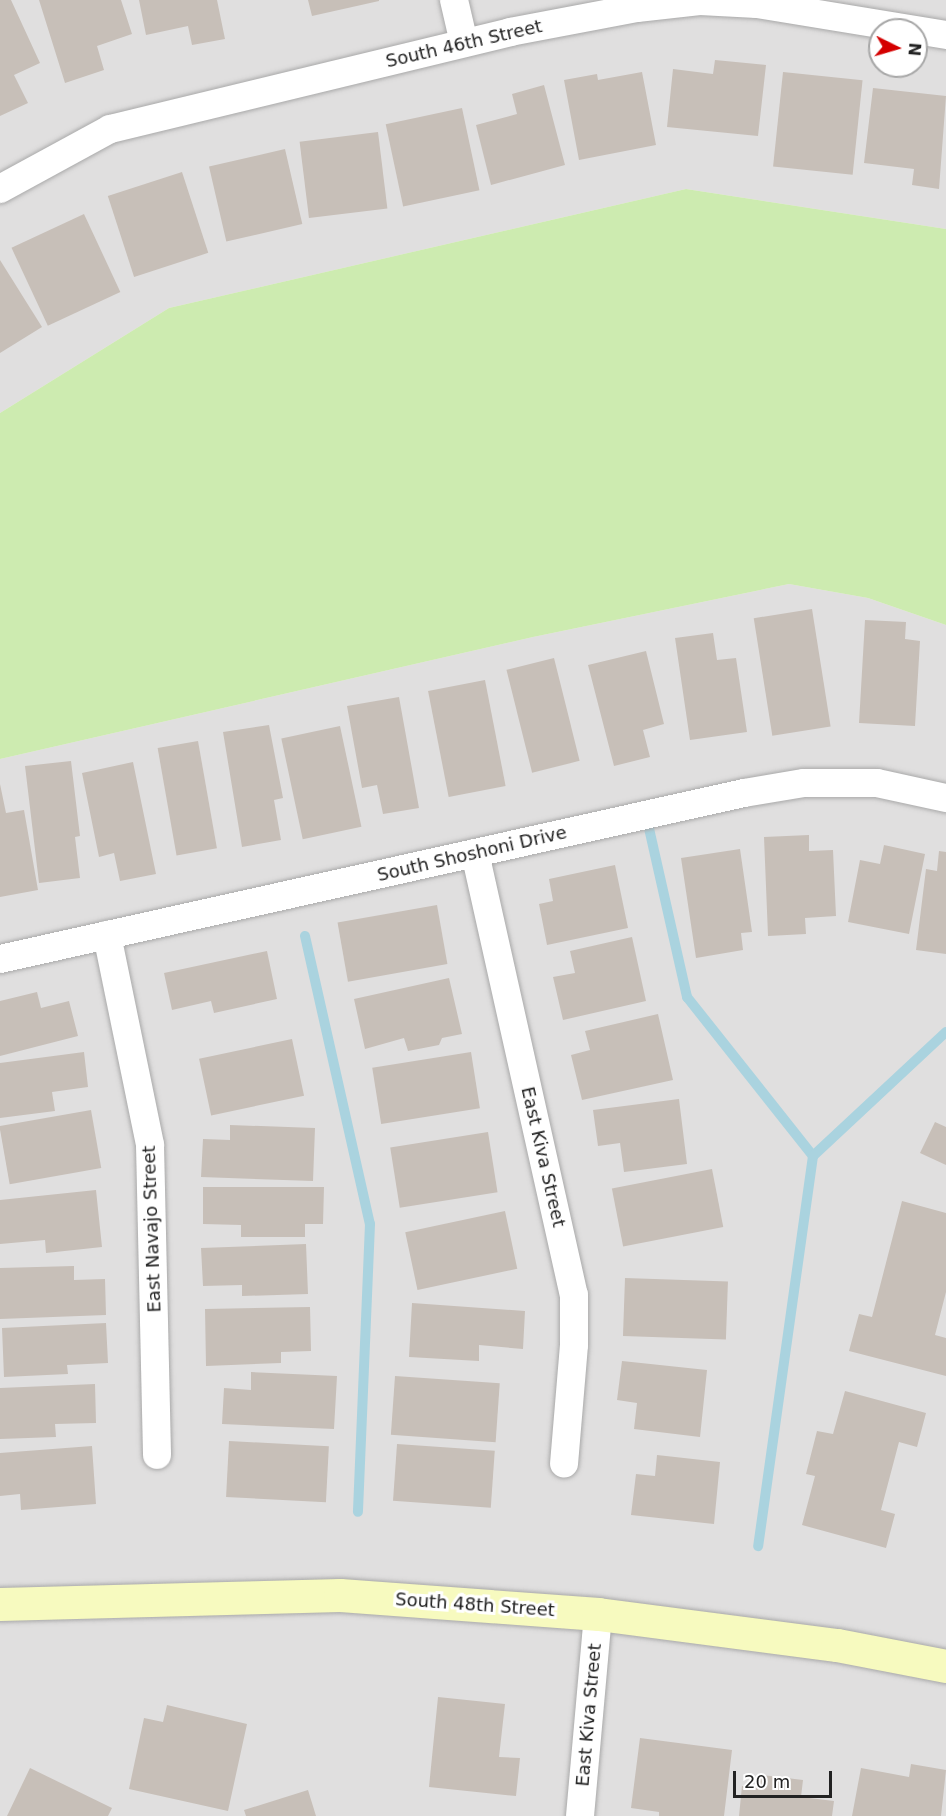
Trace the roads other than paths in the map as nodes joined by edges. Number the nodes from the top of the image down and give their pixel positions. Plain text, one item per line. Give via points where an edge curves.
1 (454, 0) edge
2 (946, 34) edge
3 (464, 43) junction
4 (0, 189) edge
5 (946, 798) edge
6 (475, 853) junction
7 (107, 935) junction
8 (0, 959) edge
9 (157, 1455) dead end
10 (564, 1464) dead end
11 (0, 1604) edge
12 (598, 1614) junction
13 (946, 1666) edge
14 (580, 1816) edge

1 - 3 street
2 - 3 street, South 46th Street via 757,4 700,1 636,8
3 - 4 street, South 46th Street via 110,129
5 - 6 street, South Shoshoni Drive via 878,783 804,783
6 - 7 street, South Shoshoni Drive
6 - 10 street, East Kiva Street via 574,1295
7 - 8 street, South Shoshoni Drive
7 - 9 street, East Navajo Street via 150,1145
11 - 12 main road, South 48th Street via 340,1595
12 - 13 main road, South 48th Street via 837,1645
12 - 14 street, East Kiva Street

